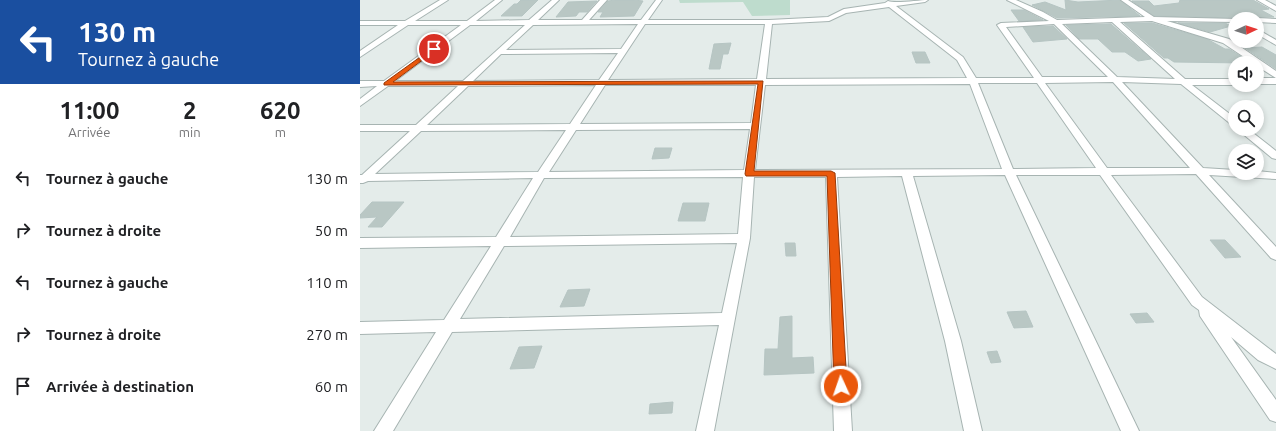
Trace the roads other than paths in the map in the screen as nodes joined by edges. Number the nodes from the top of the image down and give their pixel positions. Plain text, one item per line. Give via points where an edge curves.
1 (445, 0) edge
2 (499, 0) edge
3 (556, 0) edge
4 (604, 0) edge
5 (659, 0) edge
6 (881, 0) edge
7 (925, 0) edge
8 (1010, 0) edge
9 (1124, 0) edge
10 (1260, 0) edge
11 (891, 5) junction
12 (1276, 9) edge
13 (1152, 19) junction
14 (1114, 20) junction
15 (1228, 20) edge
16 (1264, 20) edge
17 (1276, 21) edge
18 (533, 22) junction
19 (584, 22) junction
20 (644, 22) junction
21 (769, 22) junction
22 (1056, 22) junction
23 (360, 23) edge
24 (406, 23) junction
25 (470, 23) junction
26 (1264, 35) edge
27 (1276, 43) edge
28 (623, 51) junction
29 (499, 52) junction
30 (360, 55) edge
31 (1276, 75) edge
32 (1115, 79) junction
33 (973, 81) junction
34 (1039, 81) junction
35 (1264, 81) edge
36 (1276, 81) edge
37 (761, 82) junction
38 (1183, 82) junction
39 (1228, 82) edge
40 (602, 83) junction
41 (360, 84) edge
42 (386, 84) junction
43 (465, 84) junction
44 (360, 103) edge
45 (1228, 118) edge
46 (756, 126) junction
47 (573, 127) junction
48 (360, 128) edge
49 (418, 128) junction
50 (1251, 136) edge
51 (1276, 156) edge
52 (1198, 171) junction
53 (1009, 172) junction
54 (1102, 172) junction
55 (831, 173) junction
56 (749, 174) junction
57 (908, 174) junction
58 (541, 175) junction
59 (1276, 176) edge
60 (362, 180) edge
61 (744, 238) junction
62 (500, 241) junction
63 (360, 243) edge
64 (1276, 255) edge
65 (1197, 301) junction
66 (727, 319) junction
67 (448, 326) junction
68 (360, 328) edge
69 (1276, 362) edge
70 (1276, 414) edge
71 (383, 431) edge
72 (705, 431) edge
73 (843, 431) edge
74 (973, 431) edge
75 (1130, 431) edge

1 - 24 street
2 - 25 street
3 - 18 street
4 - 19 street
5 - 20 street
6 - 11 street
7 - 11 street
8 - 22 street
9 - 13 street
10 - 12 street
11 - 21 street via 844,11 829,19
11 - 33 street via 960,59
13 - 14 street
13 - 15 street
13 - 31 street via 1226,41
14 - 22 street
14 - 38 street
16 - 17 street
18 - 19 street
18 - 25 street
18 - 29 street
19 - 20 street
20 - 21 street
20 - 28 street
21 - 37 street
22 - 32 street
22 - 34 street via 1001,25
23 - 24 street
24 - 25 street
24 - 30 street
25 - 42 street
26 - 27 street
28 - 29 street
28 - 40 street
29 - 43 street
32 - 34 street
32 - 38 street
32 - 52 street
33 - 34 street
33 - 37 street
33 - 53 street
34 - 54 street
35 - 36 street
37 - 40 street
37 - 46 street
38 - 39 street
38 - 45 street
40 - 43 street
40 - 47 street
41 - 42 street
42 - 43 street
42 - 44 street
43 - 49 street
46 - 47 street
46 - 56 street
47 - 49 street
47 - 58 street
48 - 49 street
49 - 60 street
50 - 51 street
52 - 54 street
52 - 59 street
52 - 64 street
53 - 54 street
53 - 57 street
53 - 75 street
54 - 65 street
55 - 56 street
55 - 57 street
55 - 73 street
56 - 58 street
56 - 61 street
57 - 74 street via 914,204 953,341
58 - 60 street
58 - 62 street
61 - 62 street
61 - 66 street
62 - 63 street
62 - 67 street
65 - 69 street
65 - 70 street
66 - 67 street
66 - 72 street
67 - 68 street
67 - 71 street

